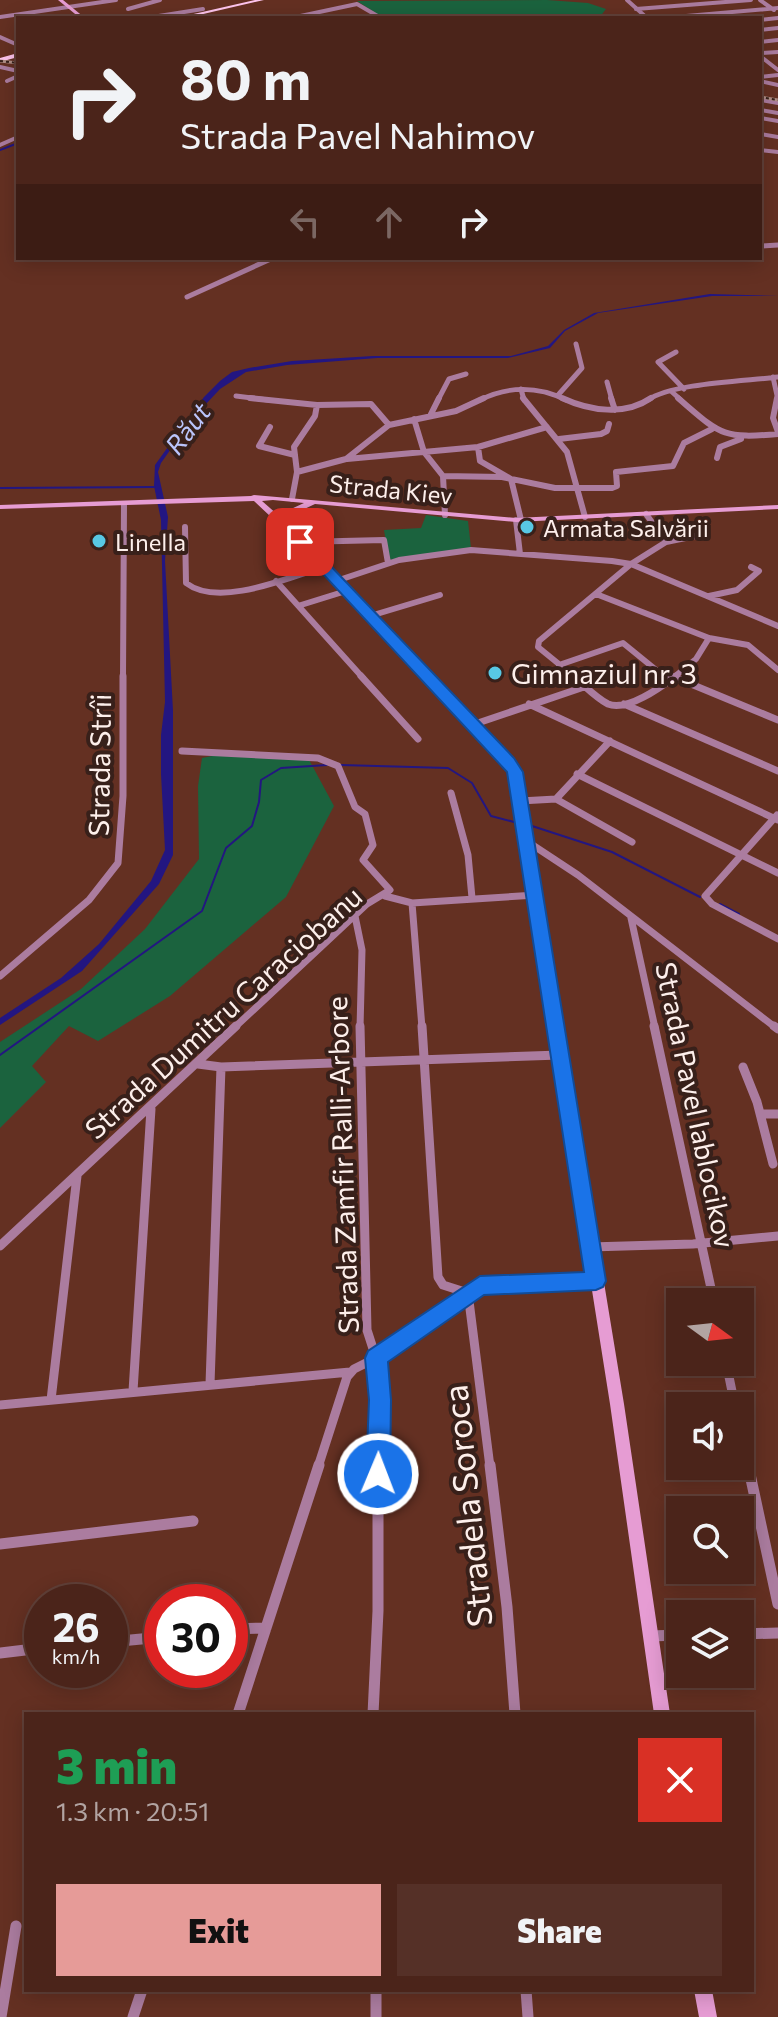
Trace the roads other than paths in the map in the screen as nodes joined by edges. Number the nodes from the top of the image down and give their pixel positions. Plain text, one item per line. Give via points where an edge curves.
1 (60, 0) edge
2 (116, 0) edge
3 (160, 0) edge
4 (191, 0) edge
5 (262, 0) edge
6 (627, 0) edge
7 (635, 0) edge
8 (751, 0) edge
9 (760, 0) edge
10 (108, 1) edge
11 (336, 1) edge
12 (350, 5) junction
13 (695, 5) junction
14 (69, 7) junction
15 (128, 9) dead end
16 (636, 9) junction
17 (772, 9) junction
18 (205, 10) junction
19 (778, 13) edge
20 (1, 16) edge
21 (80, 16) edge
22 (161, 16) edge
23 (186, 16) edge
24 (300, 16) edge
25 (378, 16) edge
26 (645, 16) edge
27 (709, 16) edge
28 (14, 56) edge
29 (762, 57) edge
30 (0, 60) edge
31 (778, 63) edge
32 (770, 64) junction
33 (762, 65) edge
34 (778, 72) edge
35 (16, 75) edge
36 (7, 81) dead end
37 (269, 260) edge
38 (187, 297) dead end
39 (576, 344) dead end
40 (676, 352) dead end
41 (466, 374) dead end
42 (775, 377) edge
43 (607, 382) dead end
44 (521, 389) junction
45 (684, 389) junction
46 (672, 392) junction
47 (559, 394) junction
48 (236, 396) dead end
49 (778, 400) edge
50 (317, 405) junction
51 (615, 410) junction
52 (430, 416) junction
53 (414, 419) junction
54 (609, 424) dead end
55 (389, 425) junction
56 (270, 427) dead end
57 (547, 427) junction
58 (712, 429) junction
59 (778, 433) edge
60 (746, 437) junction
61 (559, 439) junction
62 (478, 447) junction
63 (426, 453) junction
64 (295, 455) junction
65 (717, 458) dead end
66 (346, 459) junction
67 (297, 472) junction
68 (443, 476) junction
69 (511, 479) junction
70 (579, 489) junction
71 (254, 497) junction
72 (292, 499) junction
73 (315, 501) junction
74 (124, 504) junction
75 (0, 507) edge
76 (778, 507) edge
77 (646, 514) junction
78 (445, 515) junction
79 (585, 517) junction
80 (277, 519) junction
81 (518, 520) junction
82 (185, 527) dead end
83 (705, 534) dead end
84 (300, 542) junction
85 (666, 542) junction
86 (520, 554) junction
87 (388, 563) junction
88 (631, 564) junction
89 (323, 567) junction
90 (751, 567) dead end
91 (276, 581) junction
92 (336, 581) junction
93 (346, 591) junction
94 (596, 594) junction
95 (440, 595) dead end
96 (707, 597) junction
97 (301, 605) junction
98 (370, 616) junction
99 (778, 616) edge
100 (769, 622) junction
101 (778, 626) edge
102 (709, 638) junction
103 (559, 665) junction
104 (778, 670) edge
105 (671, 679) junction
106 (584, 687) junction
107 (529, 704) junction
108 (624, 704) junction
109 (778, 720) edge
110 (472, 725) junction
111 (418, 739) dead end
112 (610, 741) junction
113 (182, 751) dead end
114 (778, 771) edge
115 (577, 774) junction
116 (451, 793) dead end
117 (556, 799) junction
118 (520, 801) junction
119 (777, 817) edge
120 (526, 830) junction
121 (632, 842) dead end
122 (743, 856) junction
123 (778, 873) edge
124 (536, 895) junction
125 (385, 896) junction
126 (472, 898) junction
127 (412, 903) junction
128 (355, 916) junction
129 (631, 918) junction
130 (778, 939) edge
131 (0, 976) edge
132 (778, 1029) edge
133 (560, 1055) junction
134 (424, 1061) junction
135 (362, 1063) junction
136 (198, 1064) junction
137 (221, 1067) junction
138 (743, 1067) dead end
139 (151, 1108) junction
140 (761, 1114) junction
141 (778, 1114) edge
142 (773, 1164) dead end
143 (77, 1175) junction
144 (778, 1236) edge
145 (701, 1242) junction
146 (0, 1246) edge
147 (590, 1247) junction
148 (596, 1281) junction
149 (711, 1288) edge
150 (468, 1293) junction
151 (376, 1358) junction
152 (350, 1372) junction
153 (210, 1384) junction
154 (133, 1391) junction
155 (51, 1400) junction
156 (0, 1405) edge
157 (751, 1480) edge
158 (193, 1521) dead end
159 (0, 1544) edge
160 (778, 1604) edge
161 (248, 1628) edge
162 (266, 1628) junction
163 (778, 1633) edge
164 (754, 1634) edge
165 (666, 1635) edge
166 (650, 1636) junction
167 (24, 1650) edge
168 (0, 1653) edge
169 (239, 1712) edge
170 (373, 1712) edge
171 (515, 1712) edge
172 (662, 1712) edge
173 (16, 1926) dead end
174 (141, 1992) edge
175 (376, 1992) edge
176 (526, 1992) edge
177 (703, 1992) edge
178 (1, 2017) edge
179 (133, 2017) edge
180 (376, 2017) edge
181 (528, 2017) edge
182 (708, 2017) edge

1 - 14 street
2 - 10 street
3 - 15 street
4 - 18 street
5 - 18 main road
6 - 7 street
6 - 16 street
8 - 13 street
9 - 17 street
10 - 14 street
11 - 12 street
12 - 24 street
12 - 25 street
13 - 16 street
13 - 27 street
14 - 20 street
14 - 21 street
16 - 26 street
17 - 19 street
17 - 27 street
18 - 22 street
18 - 23 main road
28 - 30 main road
29 - 32 street
31 - 32 street
32 - 33 street
32 - 34 street
35 - 36 street
37 - 38 street
39 - 47 street via 582,368
40 - 45 street via 658,362
41 - 52 street via 449,379
42 - 45 street
42 - 49 street
43 - 51 street
44 - 47 street
44 - 52 street via 498,391
44 - 57 street
45 - 46 street
46 - 51 street via 655,395 638,407
46 - 58 street
47 - 51 street via 581,407
48 - 50 street
49 - 59 street via 773,413
50 - 55 street via 371,404
50 - 64 street via 295,444
52 - 53 street
53 - 55 street
53 - 63 street
54 - 61 street via 601,434
55 - 66 street
56 - 64 street via 259,446
57 - 61 street
57 - 62 street
58 - 60 street
58 - 70 street via 682,444 670,467 618,471 616,487
59 - 60 street
60 - 65 street via 720,447
61 - 70 street
62 - 63 street
62 - 69 street via 480,461
63 - 66 street
63 - 68 street
64 - 67 street
66 - 67 street
67 - 72 street
68 - 69 street
68 - 78 street
69 - 70 street
69 - 81 street
70 - 79 street
71 - 72 street, Strada Kiev
71 - 74 street, Strada Kiev
71 - 80 street
72 - 73 street, Strada Kiev
73 - 78 street, Strada Kiev
73 - 80 street
74 - 75 street, Strada Kiev
74 - 131 street, Strada Strîi via 118,863 89,900
76 - 77 street, Strada Kiev
77 - 79 street, Strada Kiev
77 - 85 street
78 - 81 street, Strada Kiev
79 - 81 street, Strada Kiev
80 - 84 street
81 - 86 street
82 - 91 street via 186,583 191,590 231,592
83 - 85 street
84 - 87 street via 384,540
84 - 89 street
85 - 88 street
86 - 87 street via 471,550
86 - 88 street
87 - 92 street
88 - 94 street
88 - 96 street
89 - 91 street
89 - 92 street
90 - 96 street via 759,571 745,585
91 - 97 street
92 - 93 street
93 - 97 street
93 - 98 street
94 - 102 street
94 - 103 street via 537,643
95 - 98 street
96 - 100 street
97 - 111 street
98 - 110 street
99 - 100 street
100 - 101 street
102 - 104 street via 748,645
102 - 105 street via 700,656
103 - 105 street via 623,643
103 - 106 street
105 - 108 street
105 - 109 street
106 - 107 street
106 - 108 street via 609,705
107 - 110 street
107 - 112 street
108 - 114 street
110 - 118 street via 513,767
112 - 115 street
112 - 119 street
113 - 125 street, Strada Dumitru Caraciobanu via 318,758 338,766 355,807 365,814 373,845 363,863 387,884
115 - 117 street
115 - 122 street
116 - 126 street via 469,859
117 - 118 street
117 - 121 street
118 - 120 street
119 - 122 street
120 - 124 street
120 - 129 street
122 - 123 street
122 - 130 street via 706,893 706,900
124 - 126 street
124 - 133 street
125 - 127 street
125 - 128 street, Strada Dumitru Caraciobanu
126 - 127 street
127 - 134 street
128 - 135 street, Strada Zamfir Ralli-Arbore via 361,936
128 - 136 street, Strada Dumitru Caraciobanu
129 - 132 street
129 - 145 street, Strada Pavel Iablocikov
133 - 134 street
133 - 147 street
134 - 135 street
134 - 150 street via 438,1277 443,1285
135 - 137 street
135 - 151 street, Strada Zamfir Ralli-Arbore via 367,1330
136 - 137 street
136 - 139 street, Strada Dumitru Caraciobanu
137 - 153 street
138 - 140 street
139 - 143 street, Strada Dumitru Caraciobanu
139 - 154 street
140 - 141 street
140 - 142 street
143 - 146 street, Strada Dumitru Caraciobanu
143 - 155 street
144 - 145 street
145 - 147 street
145 - 149 street, Strada Pavel Iablocikov
147 - 148 street
148 - 150 street via 491,1284
148 - 166 street
150 - 151 street
150 - 171 street, Stradela Sorocа via 506,1592
151 - 152 street, Strada Zamfir Ralli-Arbore
151 - 170 street via 380,1400
152 - 153 street
152 - 162 street, Strada Zamfir Ralli-Arbore
153 - 154 street
154 - 155 street
155 - 156 street
157 - 160 street
158 - 159 street
161 - 162 street
162 - 169 street, Strada Zamfir Ralli-Arbore
163 - 164 street
165 - 166 street
166 - 172 street
167 - 168 street
173 - 178 street
174 - 179 street
175 - 180 street
176 - 181 street
177 - 182 street

